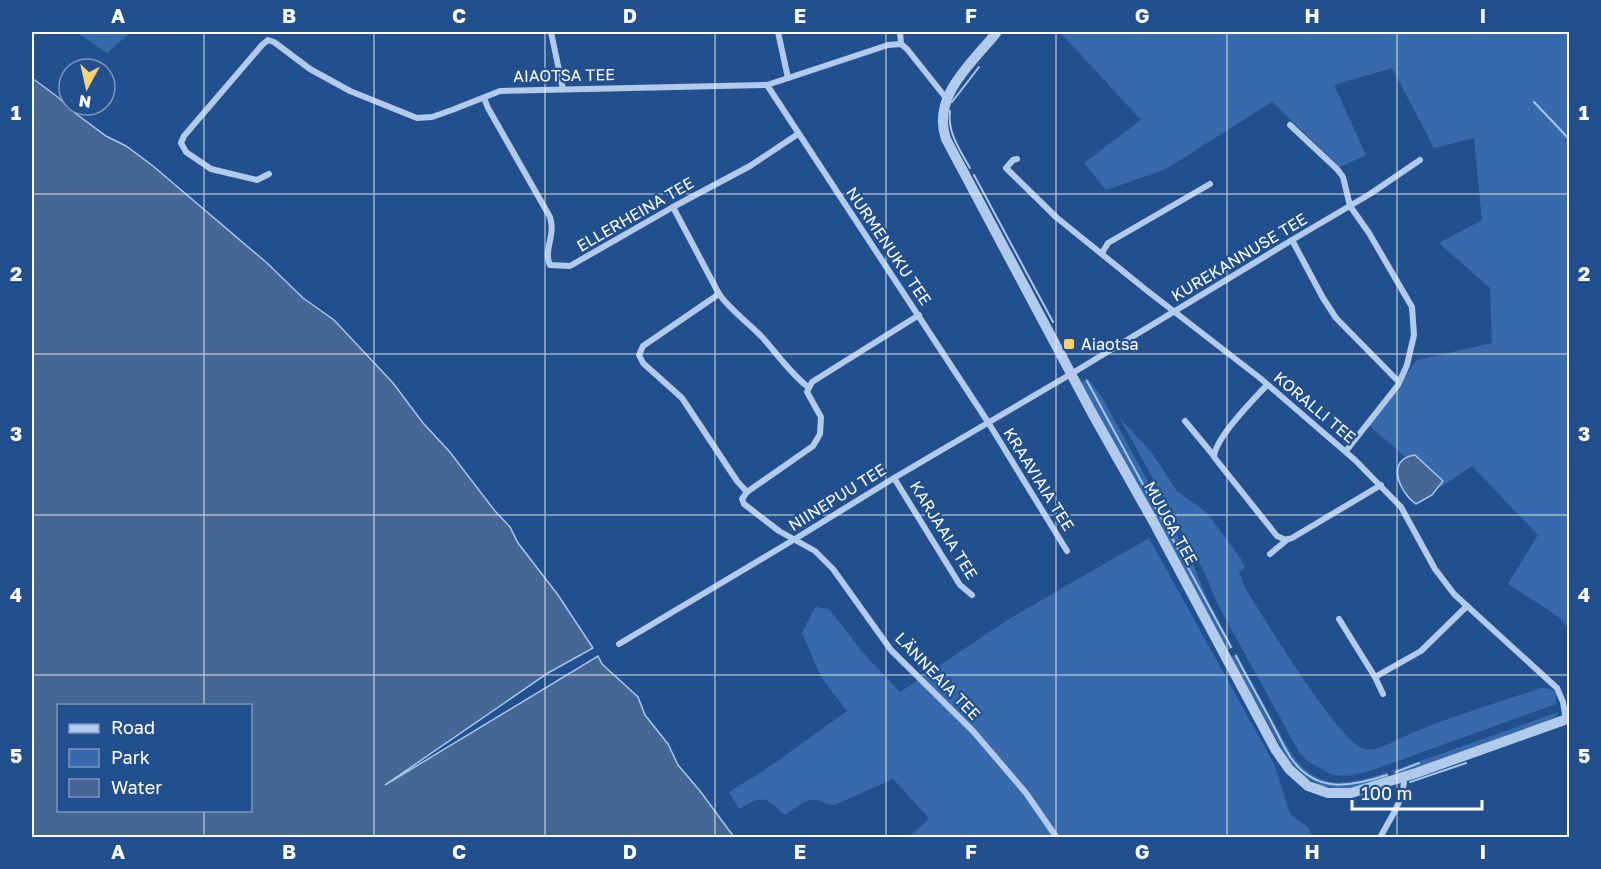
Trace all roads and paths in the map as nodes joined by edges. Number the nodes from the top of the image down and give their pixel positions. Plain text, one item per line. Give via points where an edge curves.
1 (551, 32) edge
2 (778, 32) edge
3 (900, 32) edge
4 (997, 32) edge
5 (901, 44) junction
6 (788, 78) junction
7 (767, 85) junction
8 (563, 89) junction
9 (484, 98) junction
10 (946, 98) junction
11 (1290, 125) dead end
12 (798, 134) junction
13 (1017, 159) dead end
14 (1420, 160) dead end
15 (269, 174) dead end
16 (1210, 184) dead end
17 (1350, 206) junction
18 (673, 207) junction
19 (1292, 240) junction
20 (1102, 253) junction
21 (719, 294) junction
22 (1175, 312) junction
23 (919, 315) junction
24 (1071, 374) junction
25 (1399, 382) junction
26 (1268, 385) junction
27 (808, 387) junction
28 (1185, 421) dead end
29 (988, 422) junction
30 (1346, 451) junction
31 (1214, 457) junction
32 (894, 478) junction
33 (1381, 485) junction
34 (747, 492) junction
35 (795, 539) junction
36 (1289, 539) junction
37 (1067, 551) dead end
38 (1270, 554) dead end
39 (972, 595) dead end
40 (1467, 606) junction
41 (1339, 620) dead end
42 (619, 644) dead end
43 (1375, 677) junction
44 (1383, 694) dead end
45 (1568, 720) edge
46 (1404, 777) junction
47 (1057, 837) edge
48 (1380, 837) edge

1 - 8 street
2 - 6 street
3 - 5 street
4 - 10 street
5 - 6 street, AIAOTSA TEE
5 - 10 street
6 - 7 street, AIAOTSA TEE
7 - 8 street, AIAOTSA TEE
7 - 12 street, NURMENUKU TEE
8 - 9 street, AIAOTSA TEE via 500,91
9 - 15 street, AIAOTSA TEE via 432,117 417,118 350,91 268,40 181,143 186,152 211,170 257,180
9 - 18 street, ELLERHEINA TEE via 550,217 554,228 550,265 570,266
10 - 24 street, MUUGA TEE via 942,121 946,139
11 - 17 street via 1343,177
12 - 18 street, ELLERHEINA TEE via 750,166
12 - 23 street, NURMENUKU TEE
13 - 20 street, KORALLI TEE via 1006,168 1013,176
14 - 17 street, KUREKANNUSE TEE
16 - 20 street via 1108,243
17 - 19 street, KUREKANNUSE TEE
17 - 25 street via 1412,307 1414,335
18 - 21 street
19 - 22 street, KUREKANNUSE TEE
19 - 25 street via 1336,318
20 - 22 street, KORALLI TEE
21 - 27 street
21 - 34 street via 643,346 639,355 682,398
22 - 24 street, KUREKANNUSE TEE
22 - 26 street, KORALLI TEE
23 - 27 street
23 - 29 street, NURMENUKU TEE
24 - 29 street, NIINEPUU TEE
24 - 46 street, MUUGA TEE via 1289,769 1308,786 1340,794 1364,791
25 - 30 street
26 - 30 street, KORALLI TEE
26 - 31 street via 1216,446
27 - 34 street via 821,417 820,434 813,446
28 - 31 street
29 - 32 street, NIINEPUU TEE
29 - 37 street, KRAAVIAIA TEE
30 - 33 street, KORALLI TEE
31 - 36 street via 1277,536
32 - 35 street, NIINEPUU TEE
32 - 39 street, KARJAAIA TEE via 960,585
33 - 36 street
33 - 40 street, KORALLI TEE via 1401,507 1441,577
34 - 35 street, LÄNNEAIA TEE via 742,499 744,504
35 - 42 street, NIINEPUU TEE
35 - 47 street, LÄNNEAIA TEE via 833,569 891,650 973,731 1026,793
36 - 38 street
40 - 43 street via 1421,651
40 - 45 street, KORALLI TEE via 1557,688
41 - 43 street
43 - 44 street
45 - 46 street, MUUGA TEE
46 - 48 street via 1400,800

